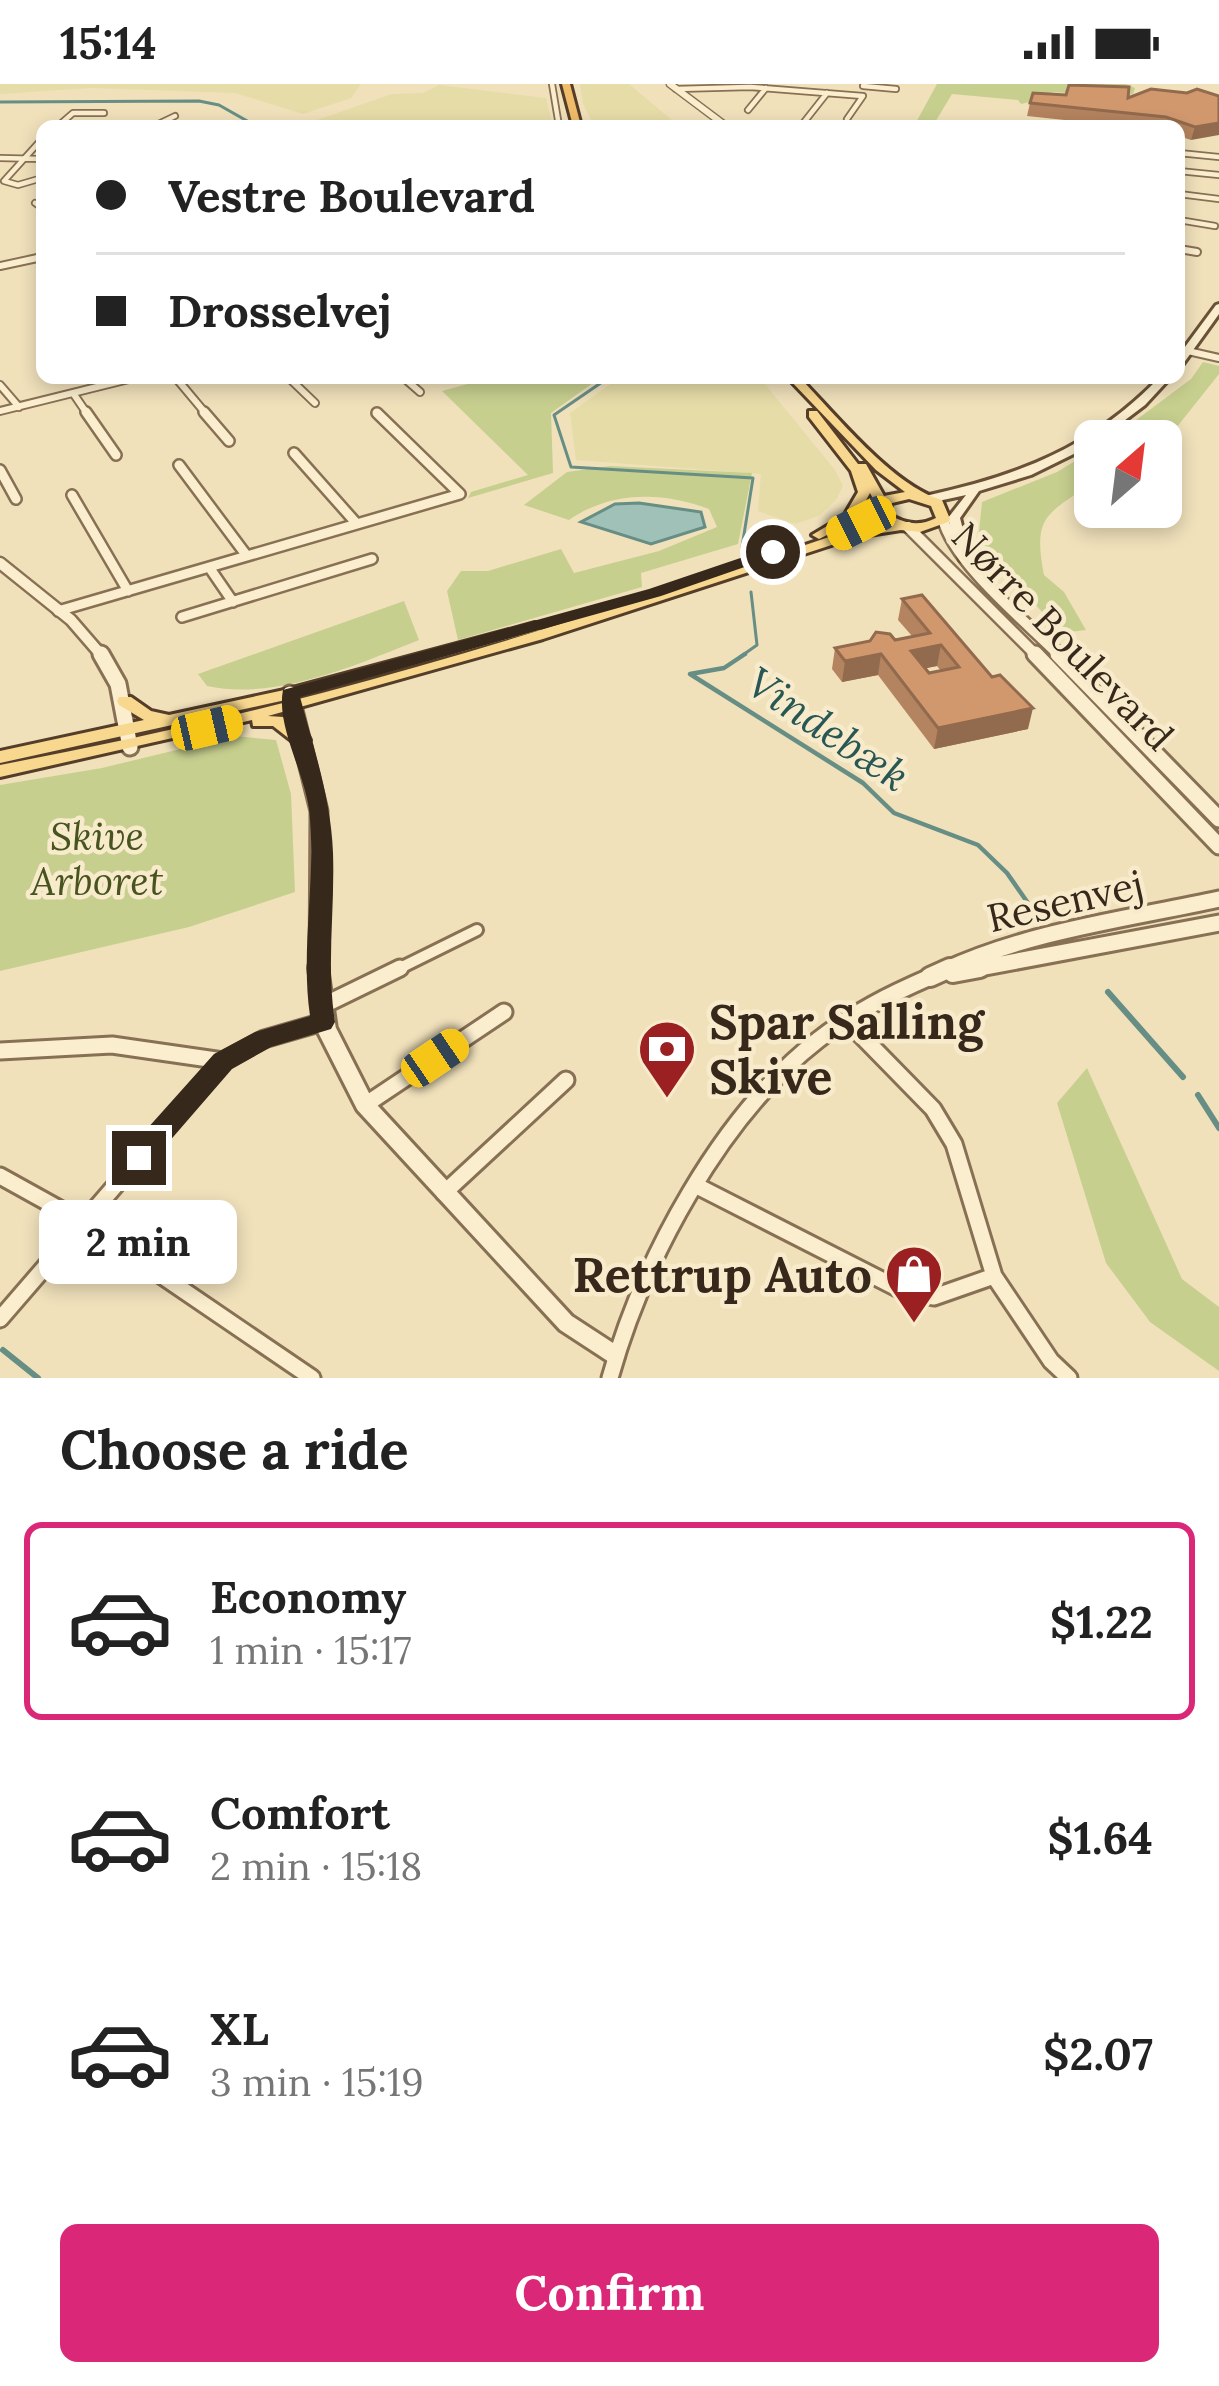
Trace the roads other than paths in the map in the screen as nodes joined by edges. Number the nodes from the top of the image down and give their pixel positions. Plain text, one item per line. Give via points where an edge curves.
1 (552, 84) edge
2 (566, 84) edge
3 (864, 85) edge
4 (735, 86) edge
5 (673, 87) edge
6 (797, 87) edge
7 (766, 88) junction
8 (896, 89) dead end
9 (827, 93) junction
10 (856, 95) junction
11 (748, 110) dead end
12 (104, 113) dead end
13 (175, 116) dead end
14 (847, 119) dead end
15 (65, 120) edge
16 (167, 120) edge
17 (558, 120) edge
18 (575, 120) edge
19 (717, 120) edge
20 (806, 120) edge
21 (36, 145) edge
22 (1185, 153) edge
23 (1219, 157) edge
24 (0, 158) edge
25 (24, 158) junction
26 (36, 159) edge
27 (1185, 172) edge
28 (1219, 175) edge
29 (36, 179) edge
30 (1185, 195) edge
31 (1219, 200) edge
32 (1185, 221) edge
33 (1215, 226) dead end
34 (1185, 249) edge
35 (1197, 252) dead end
36 (36, 260) edge
37 (0, 266) edge
38 (1219, 308) edge
39 (1185, 347) edge
40 (1185, 351) edge
41 (1219, 358) edge
42 (102, 384) edge
43 (181, 384) edge
44 (295, 384) edge
45 (411, 384) edge
46 (786, 384) edge
47 (800, 384) edge
48 (1160, 384) edge
49 (0, 385) edge
50 (420, 392) dead end
51 (73, 393) junction
52 (315, 404) dead end
53 (19, 407) junction
54 (0, 411) edge
55 (377, 413) dead end
56 (813, 414) junction
57 (229, 441) dead end
58 (295, 453) dead end
59 (116, 455) dead end
60 (179, 465) dead end
61 (0, 470) edge
62 (972, 491) junction
63 (72, 495) dead end
64 (924, 498) junction
65 (16, 499) dead end
66 (881, 506) junction
67 (944, 516) junction
68 (357, 524) junction
69 (904, 526) junction
70 (247, 556) junction
71 (964, 556) junction
72 (373, 559) dead end
73 (756, 559) junction
74 (0, 563) edge
75 (209, 567) junction
76 (128, 591) junction
77 (233, 602) junction
78 (58, 611) junction
79 (182, 617) dead end
80 (334, 683) junction
81 (125, 701) junction
82 (291, 701) junction
83 (130, 739) junction
84 (158, 740) junction
85 (302, 740) junction
86 (0, 758) edge
87 (0, 771) edge
88 (1219, 819) edge
89 (1219, 845) edge
90 (1219, 899) edge
91 (1219, 923) edge
92 (477, 930) dead end
93 (930, 977) junction
94 (504, 1012) dead end
95 (321, 1015) junction
96 (847, 1021) junction
97 (0, 1051) edge
98 (223, 1061) junction
99 (566, 1080) dead end
100 (365, 1105) junction
101 (0, 1176) edge
102 (699, 1187) junction
103 (444, 1193) junction
104 (83, 1222) junction
105 (994, 1276) junction
106 (0, 1318) edge
107 (615, 1355) junction
108 (312, 1378) edge
109 (610, 1378) edge
110 (1070, 1378) edge

1 - 17 street
2 - 18 highway
3 - 8 street
3 - 10 street
4 - 5 street
4 - 7 street
5 - 19 street
6 - 7 street
6 - 9 street
7 - 11 street
9 - 10 street
9 - 20 street
10 - 14 street via 863,96
12 - 15 street
13 - 16 street
21 - 25 street
22 - 23 street
24 - 25 street
25 - 26 street
25 - 29 street via 6,183
27 - 28 street
30 - 31 street
32 - 33 street
34 - 35 street
36 - 37 street
38 - 39 main road
40 - 41 street
42 - 51 street
43 - 57 street
44 - 52 street
45 - 50 street
46 - 56 main road
47 - 64 main road, Nørre Boulevard via 880,467
48 - 62 main road via 1097,438
49 - 53 street
51 - 53 street
51 - 59 street
53 - 54 street
55 - 68 street via 460,494
56 - 66 main road via 872,478
56 - 73 main road via 863,482 862,503 837,527
58 - 68 street
60 - 70 street
61 - 65 street
62 - 64 main road
62 - 67 main road
62 - 71 main road via 954,518
63 - 76 street
64 - 66 main road via 892,497
64 - 67 main road, Nørre Boulevard
66 - 69 main road via 885,518
66 - 73 main road via 839,534
67 - 69 main road via 926,528
67 - 71 street, Nørre Boulevard
68 - 70 street
69 - 82 main road via 854,533 531,640
69 - 89 street, Nørre Boulevard
70 - 75 street
71 - 88 street, Nørre Boulevard
72 - 77 street
73 - 80 main road
74 - 78 street
75 - 76 street
75 - 77 street
76 - 78 street
77 - 79 street
78 - 81 street via 94,640
80 - 81 main road via 161,719
80 - 82 main road
81 - 83 street
82 - 83 main road
82 - 84 main road
82 - 85 street
83 - 84 main road
83 - 86 main road
83 - 87 main road
84 - 85 main road via 266,720
85 - 95 street via 319,806
90 - 93 street, Resenvej via 982,953
91 - 93 street, Resenvej
92 - 95 street
93 - 96 street, Resenvej
94 - 100 street
95 - 98 street
95 - 100 street via 339,1068
96 - 102 street, Resenvej via 792,1063
96 - 105 street via 906,1076 954,1144
97 - 98 street via 46,1045
98 - 104 street
99 - 103 street
100 - 103 street
101 - 104 street
102 - 105 street via 905,1292 934,1297
102 - 107 street, Resenvej
103 - 107 street via 566,1323
104 - 106 street
104 - 108 street
105 - 110 street
107 - 109 street, Resenvej

